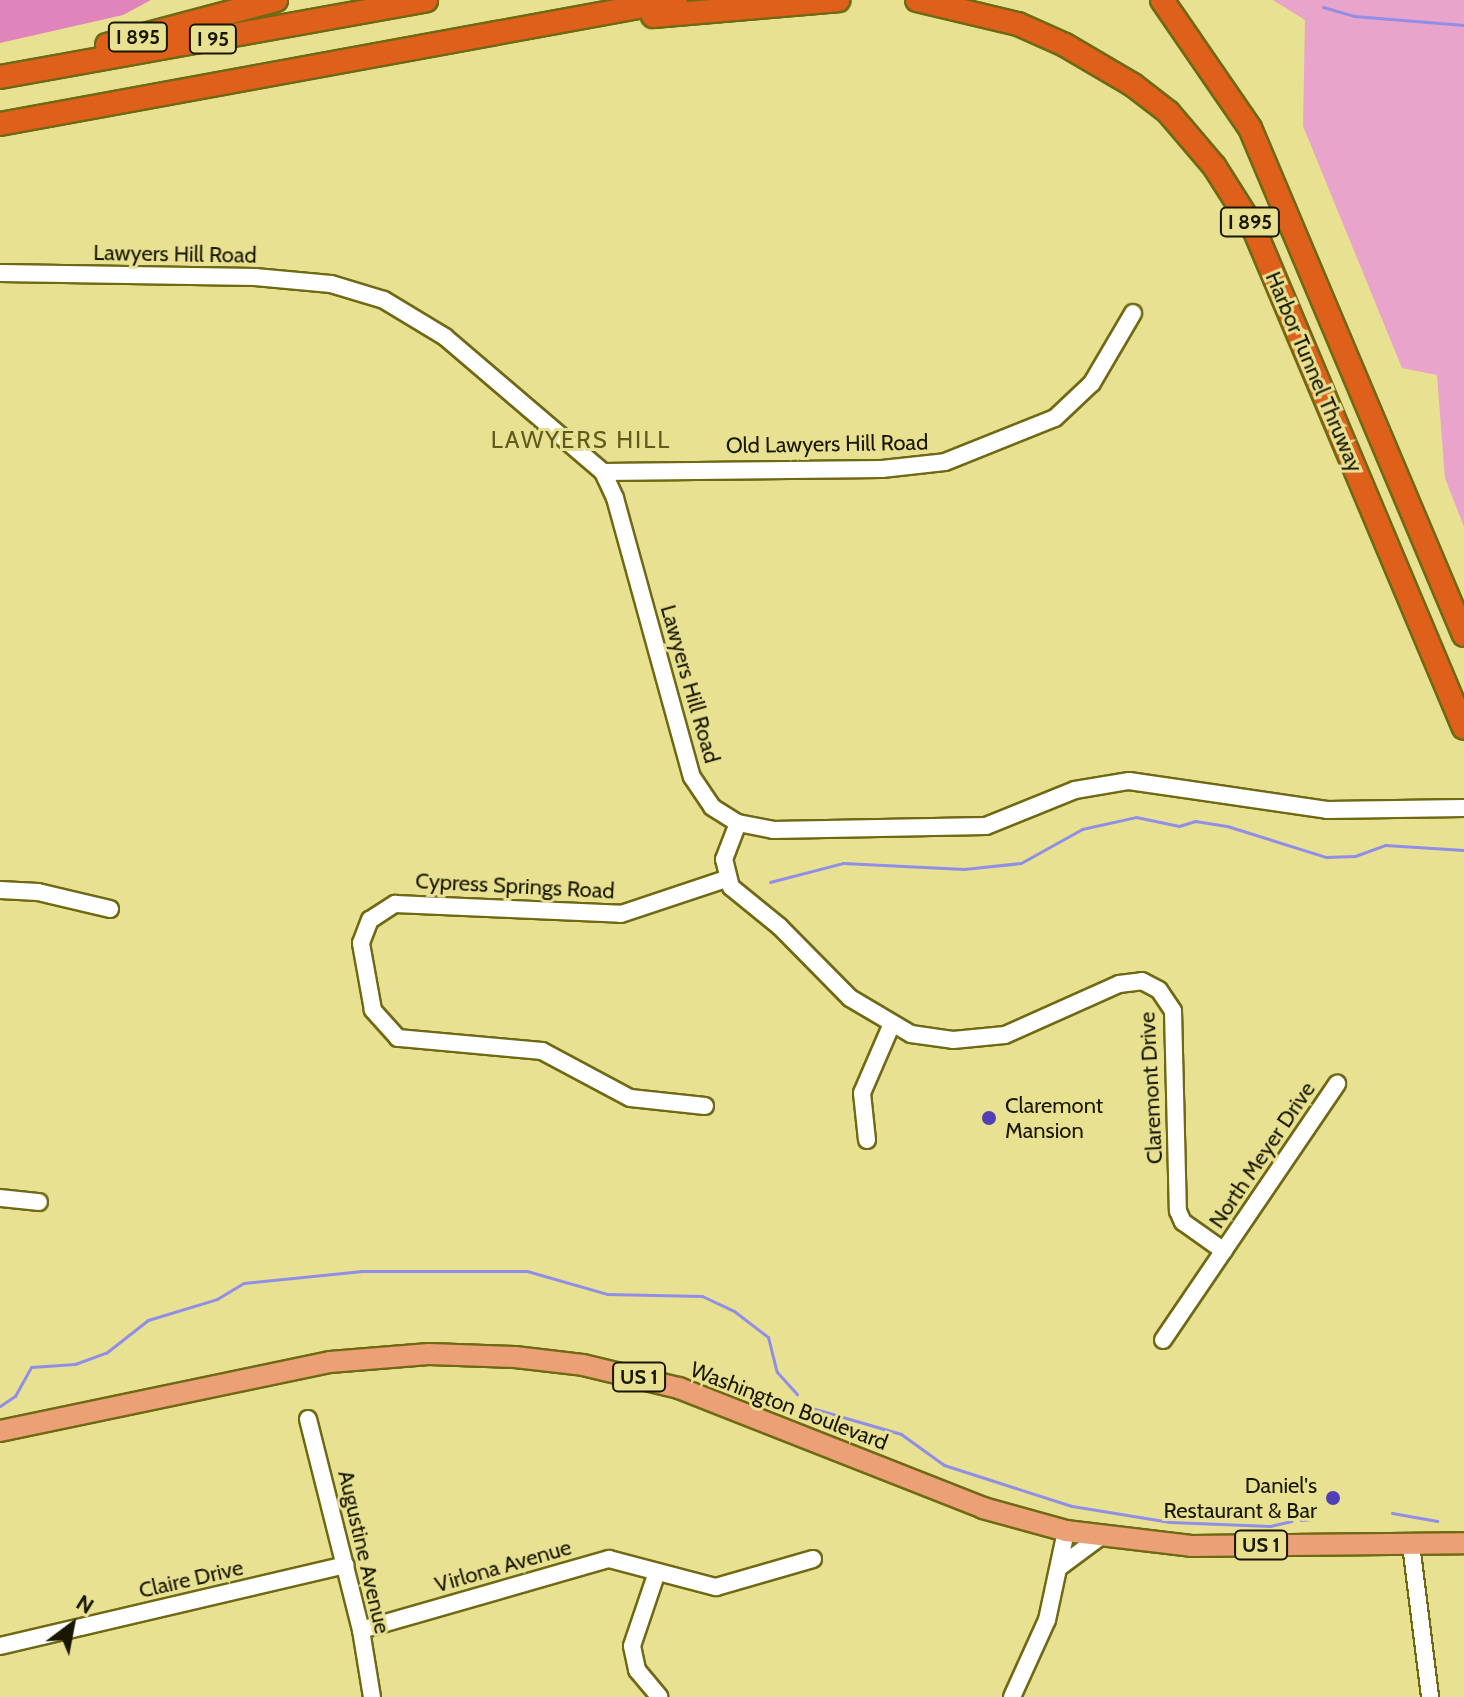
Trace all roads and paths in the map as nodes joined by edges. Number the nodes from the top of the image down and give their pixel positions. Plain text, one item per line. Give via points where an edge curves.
1 (276, 0) edge
2 (426, 0) edge
3 (676, 0) edge
4 (838, 0) edge
5 (917, 0) edge
6 (1162, 0) edge
7 (563, 20) junction
8 (0, 76) edge
9 (0, 124) edge
10 (0, 273) edge
11 (1133, 313) dead end
12 (603, 472) junction
13 (1464, 635) edge
14 (1464, 728) edge
15 (1464, 808) edge
16 (738, 823) junction
17 (726, 879) junction
18 (0, 890) edge
19 (110, 909) dead end
20 (891, 1026) junction
21 (1337, 1084) dead end
22 (705, 1106) dead end
23 (867, 1140) dead end
24 (0, 1198) edge
25 (39, 1202) dead end
26 (1224, 1251) junction
27 (1163, 1340) dead end
28 (308, 1419) dead end
29 (0, 1431) edge
30 (1066, 1531) junction
31 (1100, 1537) junction
32 (1464, 1543) edge
33 (1411, 1544) junction
34 (813, 1559) dead end
35 (346, 1565) junction
36 (1060, 1568) junction
37 (657, 1572) junction
38 (361, 1630) junction
39 (0, 1646) edge
40 (372, 1697) edge
41 (660, 1697) edge
42 (1012, 1697) edge
43 (1430, 1697) edge

1 - 8 highway, I 895
2 - 8 highway, I 95
3 - 7 highway, I 95
4 - 7 highway via 717,14
5 - 14 highway, Harbor Tunnel Thruway / I 895 via 1018,24 1077,51 1168,112 1214,166 1254,229
6 - 13 highway, Harbor Tunnel Thruway / I 895 via 1250,128
7 - 9 highway, I 95
10 - 12 street, Lawyers Hill Road via 255,277 361,291 445,337
11 - 12 street, Old Lawyers Hill Road via 1092,383 1055,418 945,462 882,469
12 - 16 street, Lawyers Hill Road via 615,498 692,777 712,807
15 - 16 street, Lawyers Hill Road via 1327,810 1129,781 1092,785 1006,821 976,827 773,830
16 - 17 street via 724,859
17 - 20 street, Claremont Drive via 850,998
17 - 22 street, Cypress Springs Road via 621,914 395,904 370,920 361,943 373,1010 398,1038 542,1051 630,1098
18 - 19 street via 38,892
20 - 23 street via 862,1093
20 - 26 street, Claremont Drive via 929,1037 977,1040 1024,1028 1119,984 1142,981 1159,990 1173,1011 1178,1211 1183,1222
21 - 26 street, North Meyer Drive
24 - 25 street
26 - 27 street, North Meyer Drive
28 - 35 street, Augustine Avenue
29 - 30 main road, Washington Boulevard / US 1 via 330,1362 429,1354 515,1357 583,1365 679,1388 983,1508
30 - 31 main road, Washington Boulevard / US 1
30 - 36 street
31 - 33 main road, Washington Boulevard / US 1 via 1191,1546
31 - 36 street via 1076,1550
32 - 33 main road, Washington Boulevard / US 1
33 - 43 street
34 - 37 street, Virlona Avenue via 716,1587
35 - 38 street, Augustine Avenue
35 - 39 street, Claire Drive
36 - 42 street via 1047,1620
37 - 38 street, Virlona Avenue via 609,1559
37 - 41 street via 632,1646 637,1670
38 - 40 street, Augustine Avenue

